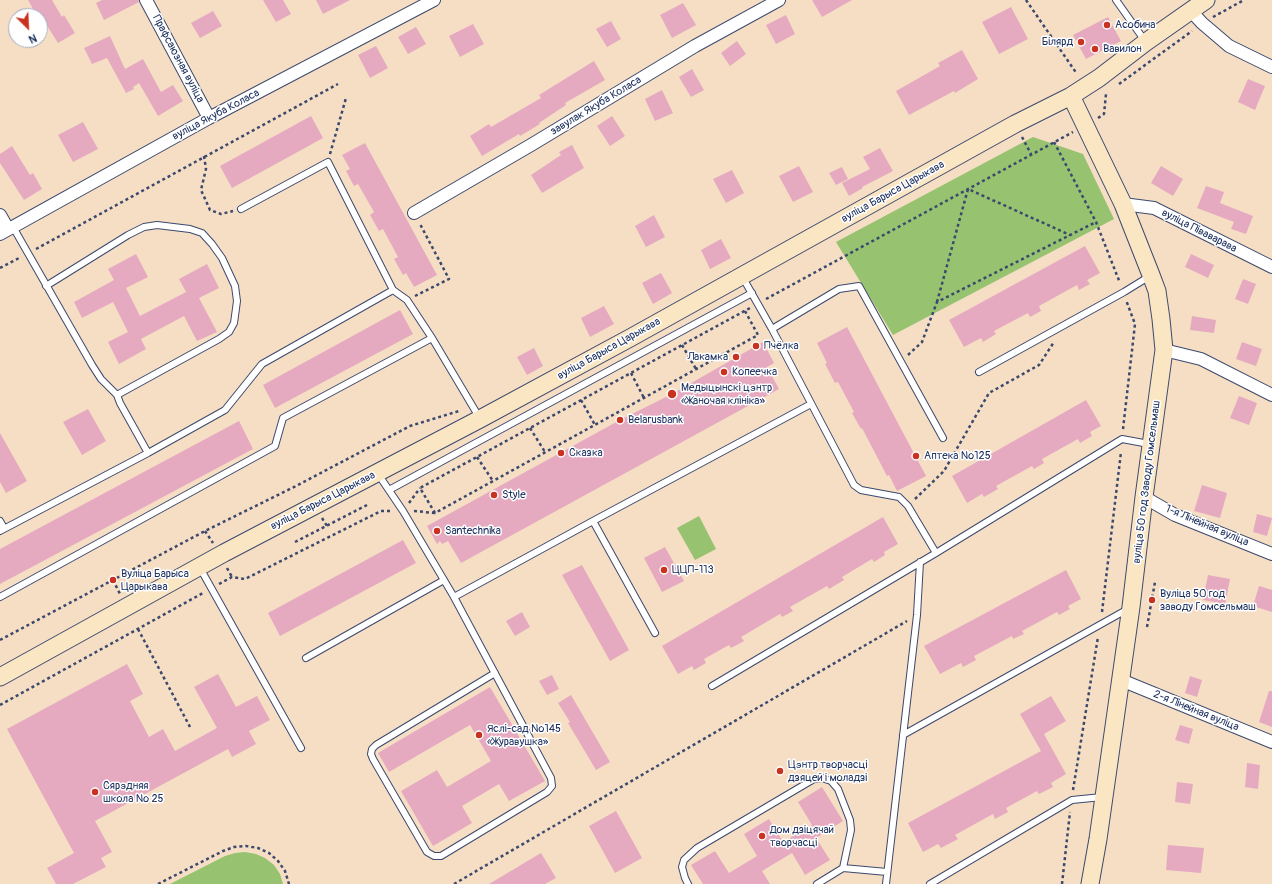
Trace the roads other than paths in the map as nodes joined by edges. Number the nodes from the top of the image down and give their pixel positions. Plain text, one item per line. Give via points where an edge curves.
1 (146, 0) edge
2 (434, 0) edge
3 (779, 0) edge
4 (1116, 0) edge
5 (1206, 0) edge
6 (1191, 11) junction
7 (1146, 42) junction
8 (1272, 67) edge
9 (1071, 96) junction
10 (209, 118) junction
11 (1123, 204) junction
12 (241, 209) road end
13 (414, 213) road end
14 (0, 215) edge
15 (7, 230) edge
16 (1272, 267) edge
17 (1151, 275) junction
18 (742, 276) junction
19 (46, 286) junction
20 (393, 290) junction
21 (752, 293) junction
22 (772, 329) junction
23 (432, 338) junction
24 (1164, 350) junction
25 (979, 372) dead end
26 (1272, 394) edge
27 (117, 395) junction
28 (811, 404) junction
29 (476, 413) junction
30 (943, 438) dead end
31 (1151, 445) junction
32 (148, 453) junction
33 (377, 473) junction
34 (389, 490) junction
35 (1144, 497) junction
36 (0, 520) edge
37 (593, 521) junction
38 (2, 530) edge
39 (936, 553) junction
40 (1272, 554) edge
41 (920, 562) junction
42 (199, 566) junction
43 (444, 580) junction
44 (0, 597) edge
45 (454, 598) junction
46 (1131, 607) junction
47 (655, 633) dead end
48 (306, 658) dead end
49 (495, 673) junction
50 (0, 677) edge
51 (1121, 680) junction
52 (712, 686) dead end
53 (903, 735) junction
54 (1272, 742) edge
55 (301, 748) dead end
56 (1104, 797) junction
57 (843, 868) junction
58 (887, 872) junction
59 (688, 884) edge
60 (817, 884) edge
61 (886, 884) edge
62 (930, 884) edge
63 (1090, 884) edge

1 - 10 street, Прафсаюзная вуліца
2 - 10 street, вуліца Якуба Коласа
3 - 13 street, завулак Якуба Коласа via 695,46
4 - 7 lane
5 - 6 main road, вуліца Барыса Царыкава
6 - 7 main road, вуліца Барыса Царыкава
6 - 8 street via 1229,46
7 - 9 main road, вуліца Барыса Царыкава
9 - 11 main road, вуліца 50 год Заводу Гомсельмаш
9 - 18 main road, вуліца Барыса Царыкава via 1015,124
10 - 15 street, вуліца Якуба Коласа
11 - 16 street, вуліца Піваварава via 1154,208
11 - 17 main road, вуліца 50 год Заводу Гомсельмаш
12 - 20 lane via 328,162
14 - 15 street
15 - 19 lane via 28,253
17 - 24 main road, вуліца 50 год Заводу Гомсельмаш via 1157,291
17 - 25 lane
18 - 21 lane
18 - 29 main road, вуліца Барыса Царыкава
19 - 27 lane via 101,379
19 - 27 lane via 144,227 158,225 202,233 222,258 234,286 237,301 234,323 229,332
20 - 23 lane via 407,300
20 - 32 lane via 262,364 225,410
21 - 22 lane
21 - 34 lane
22 - 28 lane
22 - 30 lane via 839,289 859,286
23 - 29 lane
23 - 44 lane via 283,418 275,446
24 - 26 street via 1201,359
24 - 31 main road, вуліца 50 год Заводу Гомсельмаш
27 - 32 lane
28 - 37 lane
28 - 39 lane via 854,485 861,490 899,497 908,506
29 - 33 main road, вуліца Барыса Царыкава
31 - 35 main road, вуліца 50 год Заводу Гомсельмаш
31 - 39 lane via 1122,439
32 - 38 lane
33 - 34 lane
33 - 42 main road, вуліца Барыса Царыкава
34 - 43 lane
35 - 40 street, 1-я Лінейная вуліца via 1175,515
35 - 46 main road, вуліца 50 год Заводу Гомсельмаш
36 - 38 lane
37 - 45 lane
37 - 47 lane
39 - 41 lane
41 - 52 lane
41 - 53 lane via 917,615
42 - 50 main road, вуліца Барыса Царыкава
42 - 55 lane
43 - 45 lane
43 - 48 lane
45 - 49 lane
46 - 51 main road, вуліца 50 год Заводу Гомсельмаш
46 - 53 lane
49 - 49 lane via 372,748 372,759 427,852 434,856 441,856 547,792 552,786 551,778
51 - 54 street, 2-я Лінейная вуліца
51 - 56 main road, вуліца 50 год Заводу Гомсельмаш
53 - 58 lane
56 - 62 lane via 1072,800
56 - 63 main road, вуліца 50 год Заводу Гомсельмаш
57 - 58 lane
57 - 59 lane via 851,830 850,820 838,789 831,781 814,778 697,848 684,860 682,867
57 - 60 lane
58 - 61 lane

